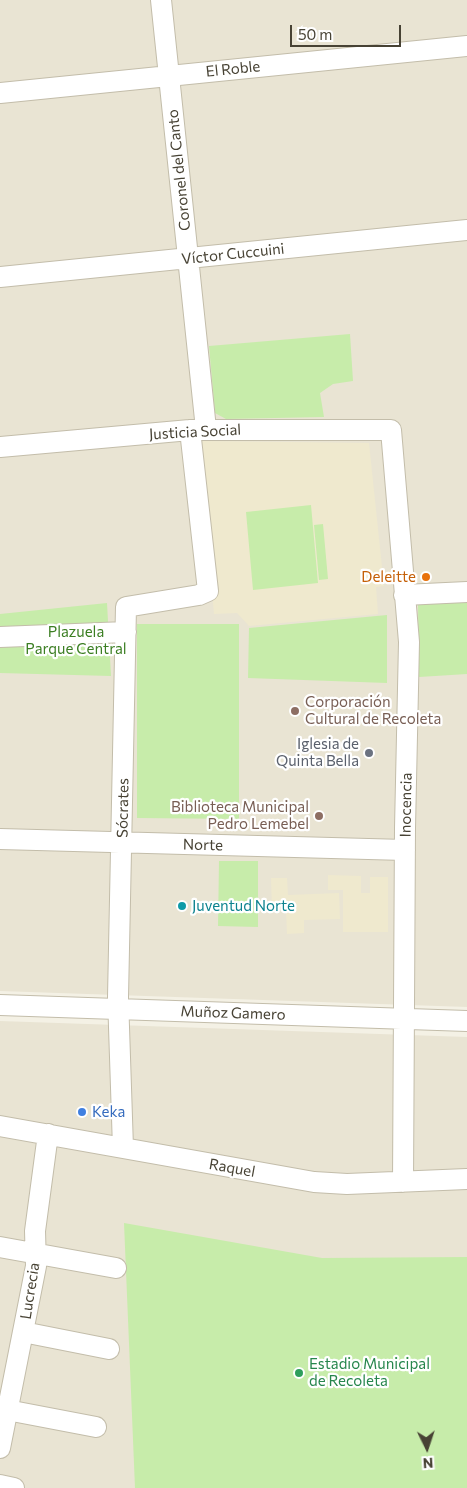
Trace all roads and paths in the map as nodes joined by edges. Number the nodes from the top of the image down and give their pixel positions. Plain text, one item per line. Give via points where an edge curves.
1 (161, 0) edge
2 (467, 46) edge
3 (169, 76) junction
4 (0, 93) edge
5 (467, 230) edge
6 (189, 258) junction
7 (0, 277) edge
8 (198, 430) junction
9 (391, 430) joint
10 (0, 448) edge
11 (467, 592) edge
12 (404, 595) junction
13 (126, 607) joint
14 (126, 632) junction
15 (0, 637) edge
16 (0, 839) edge
17 (122, 842) junction
18 (405, 850) junction
19 (0, 1005) edge
20 (118, 1009) junction
21 (404, 1019) junction
22 (467, 1021) edge
23 (0, 1126) edge
24 (48, 1134) junction
25 (123, 1148) junction
26 (467, 1179) edge
27 (403, 1182) junction
28 (0, 1247) edge
29 (36, 1253) junction
30 (116, 1268) dead end
31 (23, 1332) junction
32 (109, 1349) dead end
33 (4, 1420) edge
34 (96, 1426) dead end
35 (0, 1448) edge
36 (0, 1486) edge
37 (14, 1488) edge

1 - 3 street, Coronel del Canto
2 - 3 street, El Roble
3 - 4 street, El Roble
3 - 6 street, Coronel del Canto
5 - 6 street, Víctor Cuccuini
6 - 7 street, Víctor Cuccuini
6 - 8 street, Coronel del Canto
8 - 9 street, Justicia Social
8 - 10 street, Justicia Social
8 - 13 street, Coronel del Canto via 208,591
9 - 12 street, Inocencia
11 - 12 street
12 - 18 street, Inocencia via 409,656
13 - 14 street, Sócrates
14 - 15 street
14 - 17 street, Sócrates
16 - 17 street, Norte
17 - 18 street, Norte
17 - 20 street, Sócrates
18 - 21 street, Inocencia
19 - 20 street, Muñoz Gamero
20 - 21 street, Muñoz Gamero
20 - 25 street
21 - 22 street, Muñoz Gamero
21 - 27 street, Inocencia
23 - 24 street, Raquel
24 - 25 street, Raquel
24 - 29 street, Lucrecia via 35,1231
25 - 27 street, Raquel via 314,1182
26 - 27 street, Raquel
28 - 29 street
29 - 30 street
29 - 31 street, Lucrecia
31 - 32 street
31 - 33 street, Lucrecia
33 - 34 street
33 - 35 street, Lucrecia
36 - 37 street

